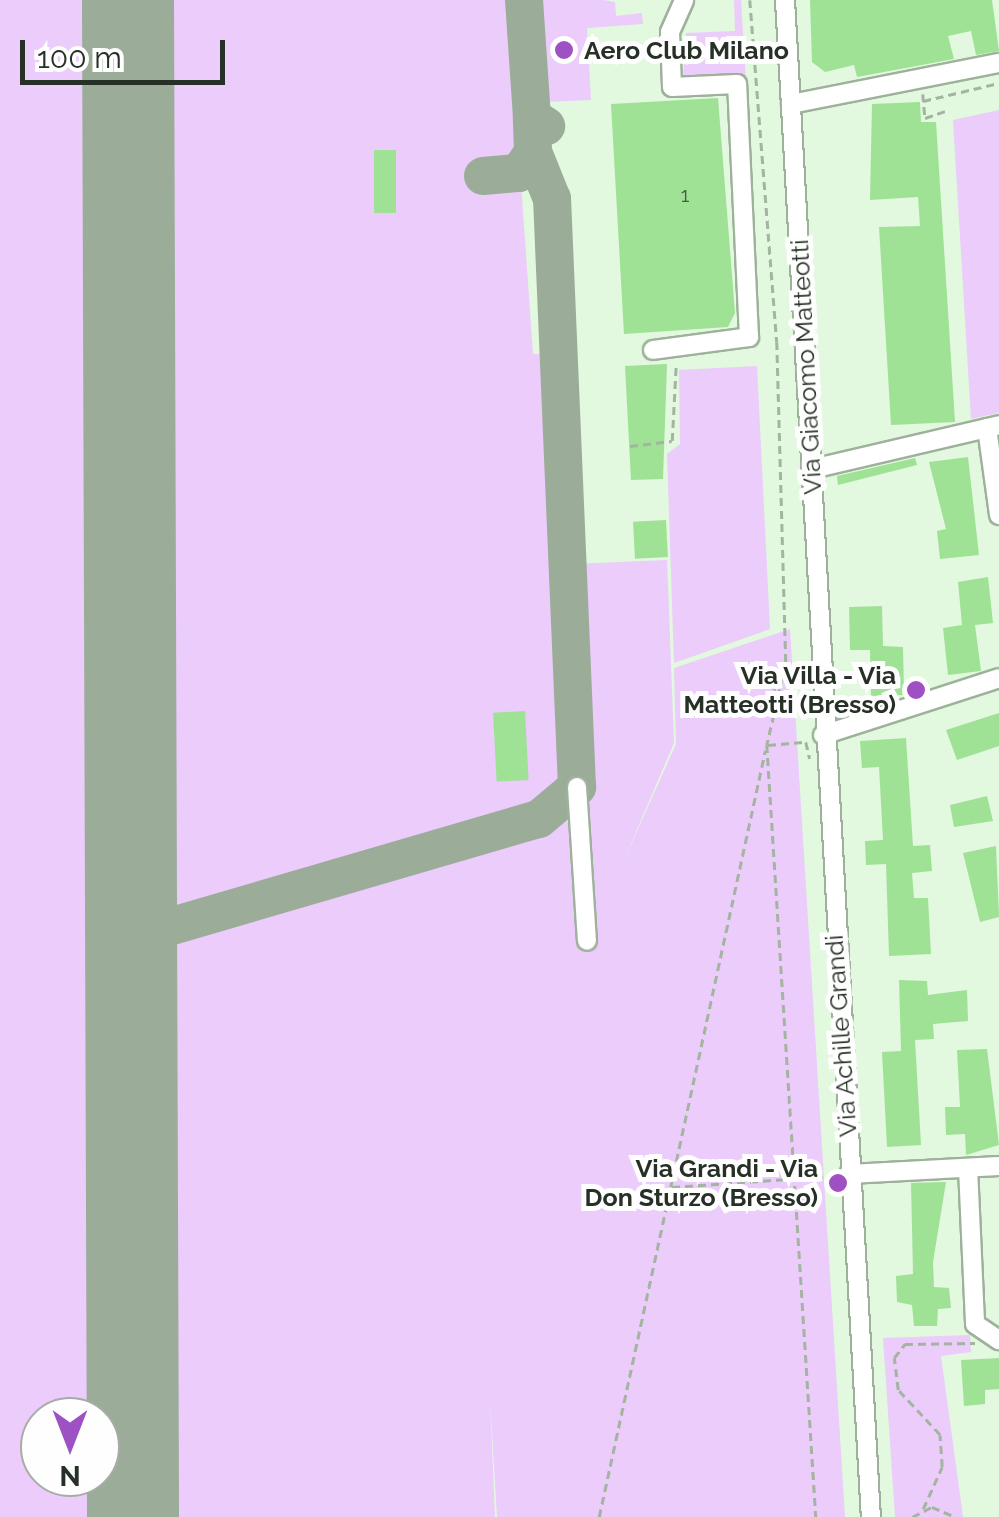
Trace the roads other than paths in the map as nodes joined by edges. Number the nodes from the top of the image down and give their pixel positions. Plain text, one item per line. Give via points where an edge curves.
1 (684, 0) edge
2 (785, 0) edge
3 (999, 63) edge
4 (789, 68) junction
5 (838, 94) junction
6 (791, 104) junction
7 (653, 350) dead end
8 (993, 426) edge
9 (812, 469) junction
10 (999, 515) edge
11 (999, 678) edge
12 (822, 735) junction
13 (577, 788) dead end
14 (587, 941) dead end
15 (999, 1166) edge
16 (968, 1168) junction
17 (842, 1169) junction
18 (992, 1339) edge
19 (871, 1517) edge

1 - 7 street via 670,32 672,87 737,84 749,338
2 - 4 street, Via Giacomo Matteotti
3 - 5 street
4 - 5 street via 816,91
4 - 6 street, Via Giacomo Matteotti
5 - 6 street
6 - 9 street, Via Giacomo Matteotti
8 - 9 street
8 - 10 street
9 - 12 street, Via Giacomo Matteotti
11 - 12 street
12 - 17 street, Via Achille Grandi
13 - 14 street
15 - 16 street
16 - 17 street
16 - 18 street via 975,1324
17 - 19 street, Via Achille Grandi

